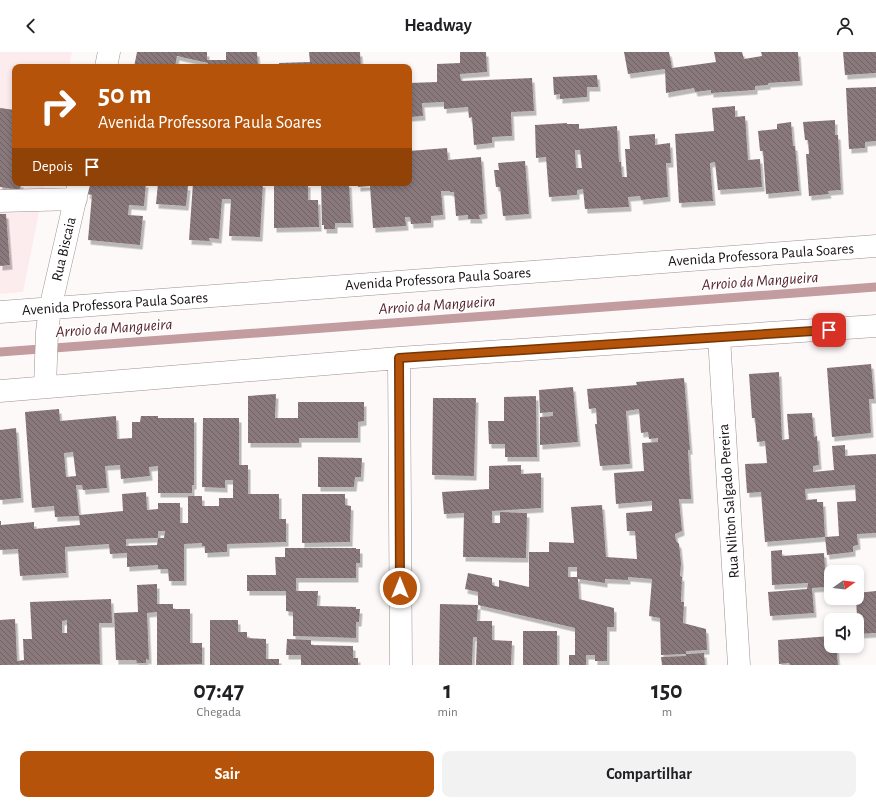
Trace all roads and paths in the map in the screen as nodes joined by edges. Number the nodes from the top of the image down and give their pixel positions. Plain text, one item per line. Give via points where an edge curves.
1 (109, 52) edge
2 (107, 64) edge
3 (77, 191) edge
4 (0, 201) edge
5 (876, 246) edge
6 (50, 309) junction
7 (0, 312) edge
8 (876, 326) edge
9 (719, 337) junction
10 (399, 358) junction
11 (45, 387) junction
12 (0, 390) edge
13 (401, 665) edge
14 (739, 665) edge

1 - 2 street
3 - 4 street
3 - 6 street, Rua Biscaia
5 - 6 street, Avenida Professora Paula Soares
6 - 7 street, Avenida Professora Paula Soares
6 - 11 street, Rua Biscaia
8 - 9 street
9 - 10 street
9 - 14 street, Rua Nilton Salgado Pereira
10 - 11 street
10 - 13 street
11 - 12 street

